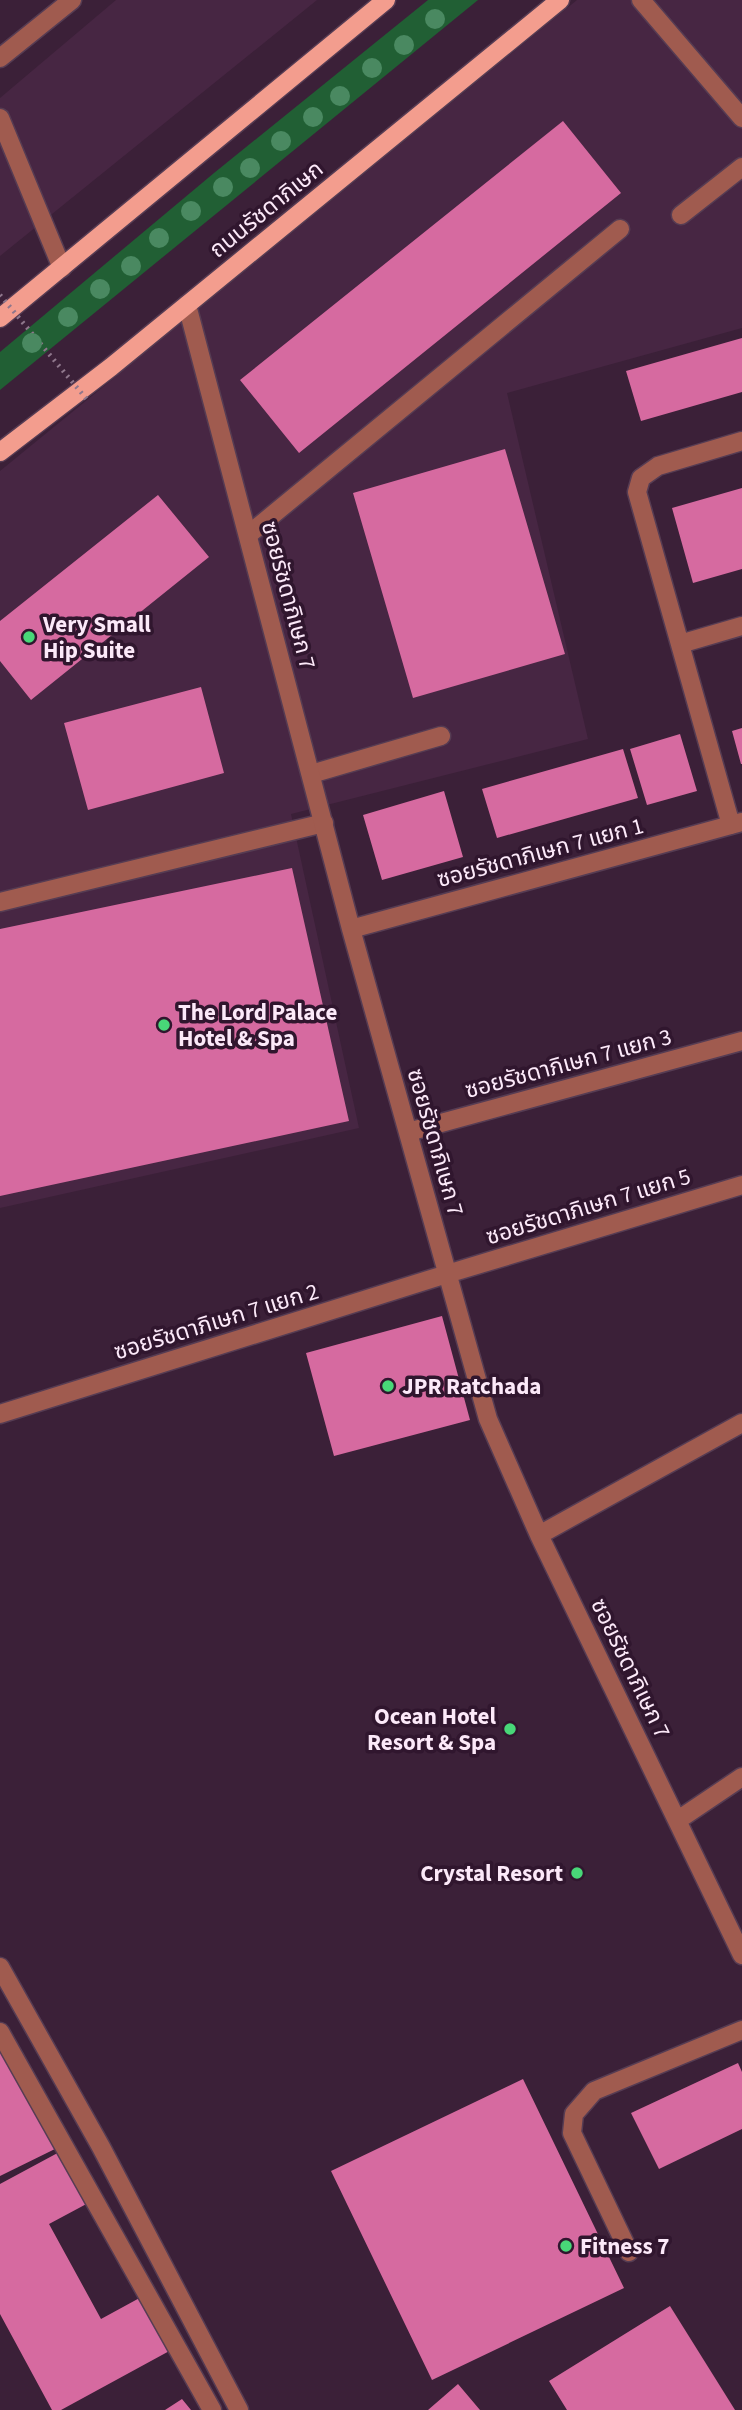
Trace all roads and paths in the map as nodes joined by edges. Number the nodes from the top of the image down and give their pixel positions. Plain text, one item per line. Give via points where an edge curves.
1 (72, 0) edge
2 (386, 0) edge
3 (560, 0) edge
4 (641, 0) edge
5 (0, 58) edge
6 (0, 118) edge
7 (742, 118) edge
8 (742, 167) edge
9 (681, 215) dead end
10 (620, 229) dead end
11 (62, 268) junction
12 (0, 295) edge
13 (187, 305) junction
14 (0, 318) edge
15 (89, 402) dead end
16 (742, 441) edge
17 (0, 452) edge
18 (248, 535) junction
19 (742, 626) edge
20 (680, 644) junction
21 (441, 736) dead end
22 (311, 774) junction
23 (324, 823) junction
24 (737, 824) edge
25 (0, 902) edge
26 (351, 929) junction
27 (742, 1041) edge
28 (408, 1132) junction
29 (742, 1185) edge
30 (447, 1274) junction
31 (0, 1415) edge
32 (742, 1423) edge
33 (539, 1535) junction
34 (742, 1777) edge
35 (678, 1820) junction
36 (742, 1955) edge
37 (0, 1967) edge
38 (742, 2030) edge
39 (0, 2032) edge
40 (629, 2252) dead end
41 (212, 2410) edge
42 (239, 2410) edge

1 - 5 street
2 - 11 main road
3 - 13 main road, ถนนรัชดาภิเษก
4 - 7 street
6 - 11 street
8 - 9 street
10 - 18 street
11 - 14 main road
12 - 15 path, bridge
13 - 17 main road, ถนนรัชดาภิเษก
13 - 18 street, ซอยรัชดาภิเษก 7
16 - 20 street via 658,466 641,478 636,492
18 - 22 street, ซอยรัชดาภิเษก 7
19 - 20 street
20 - 24 street
21 - 22 street
22 - 23 street, ซอยรัชดาภิเษก 7
23 - 25 street
23 - 26 street, ซอยรัชดาภิเษก 7
24 - 26 street, ซอยรัชดาภิเษก 7 แยก 1
26 - 28 street, ซอยรัชดาภิเษก 7
27 - 28 street, ซอยรัชดาภิเษก 7 แยก 3
28 - 30 street, ซอยรัชดาภิเษก 7
29 - 30 street, ซอยรัชดาภิเษก 7 แยก 5
30 - 31 street, ซอยรัชดาภิเษก 7 แยก 2
30 - 33 street, ซอยรัชดาภิเษก 7 via 488,1419
32 - 33 street
33 - 35 street, ซอยรัชดาภิเษก 7
34 - 35 street
35 - 36 street, ซอยรัชดาภิเษก 7
37 - 42 street
38 - 40 street via 593,2091 574,2114 572,2133
39 - 41 street

